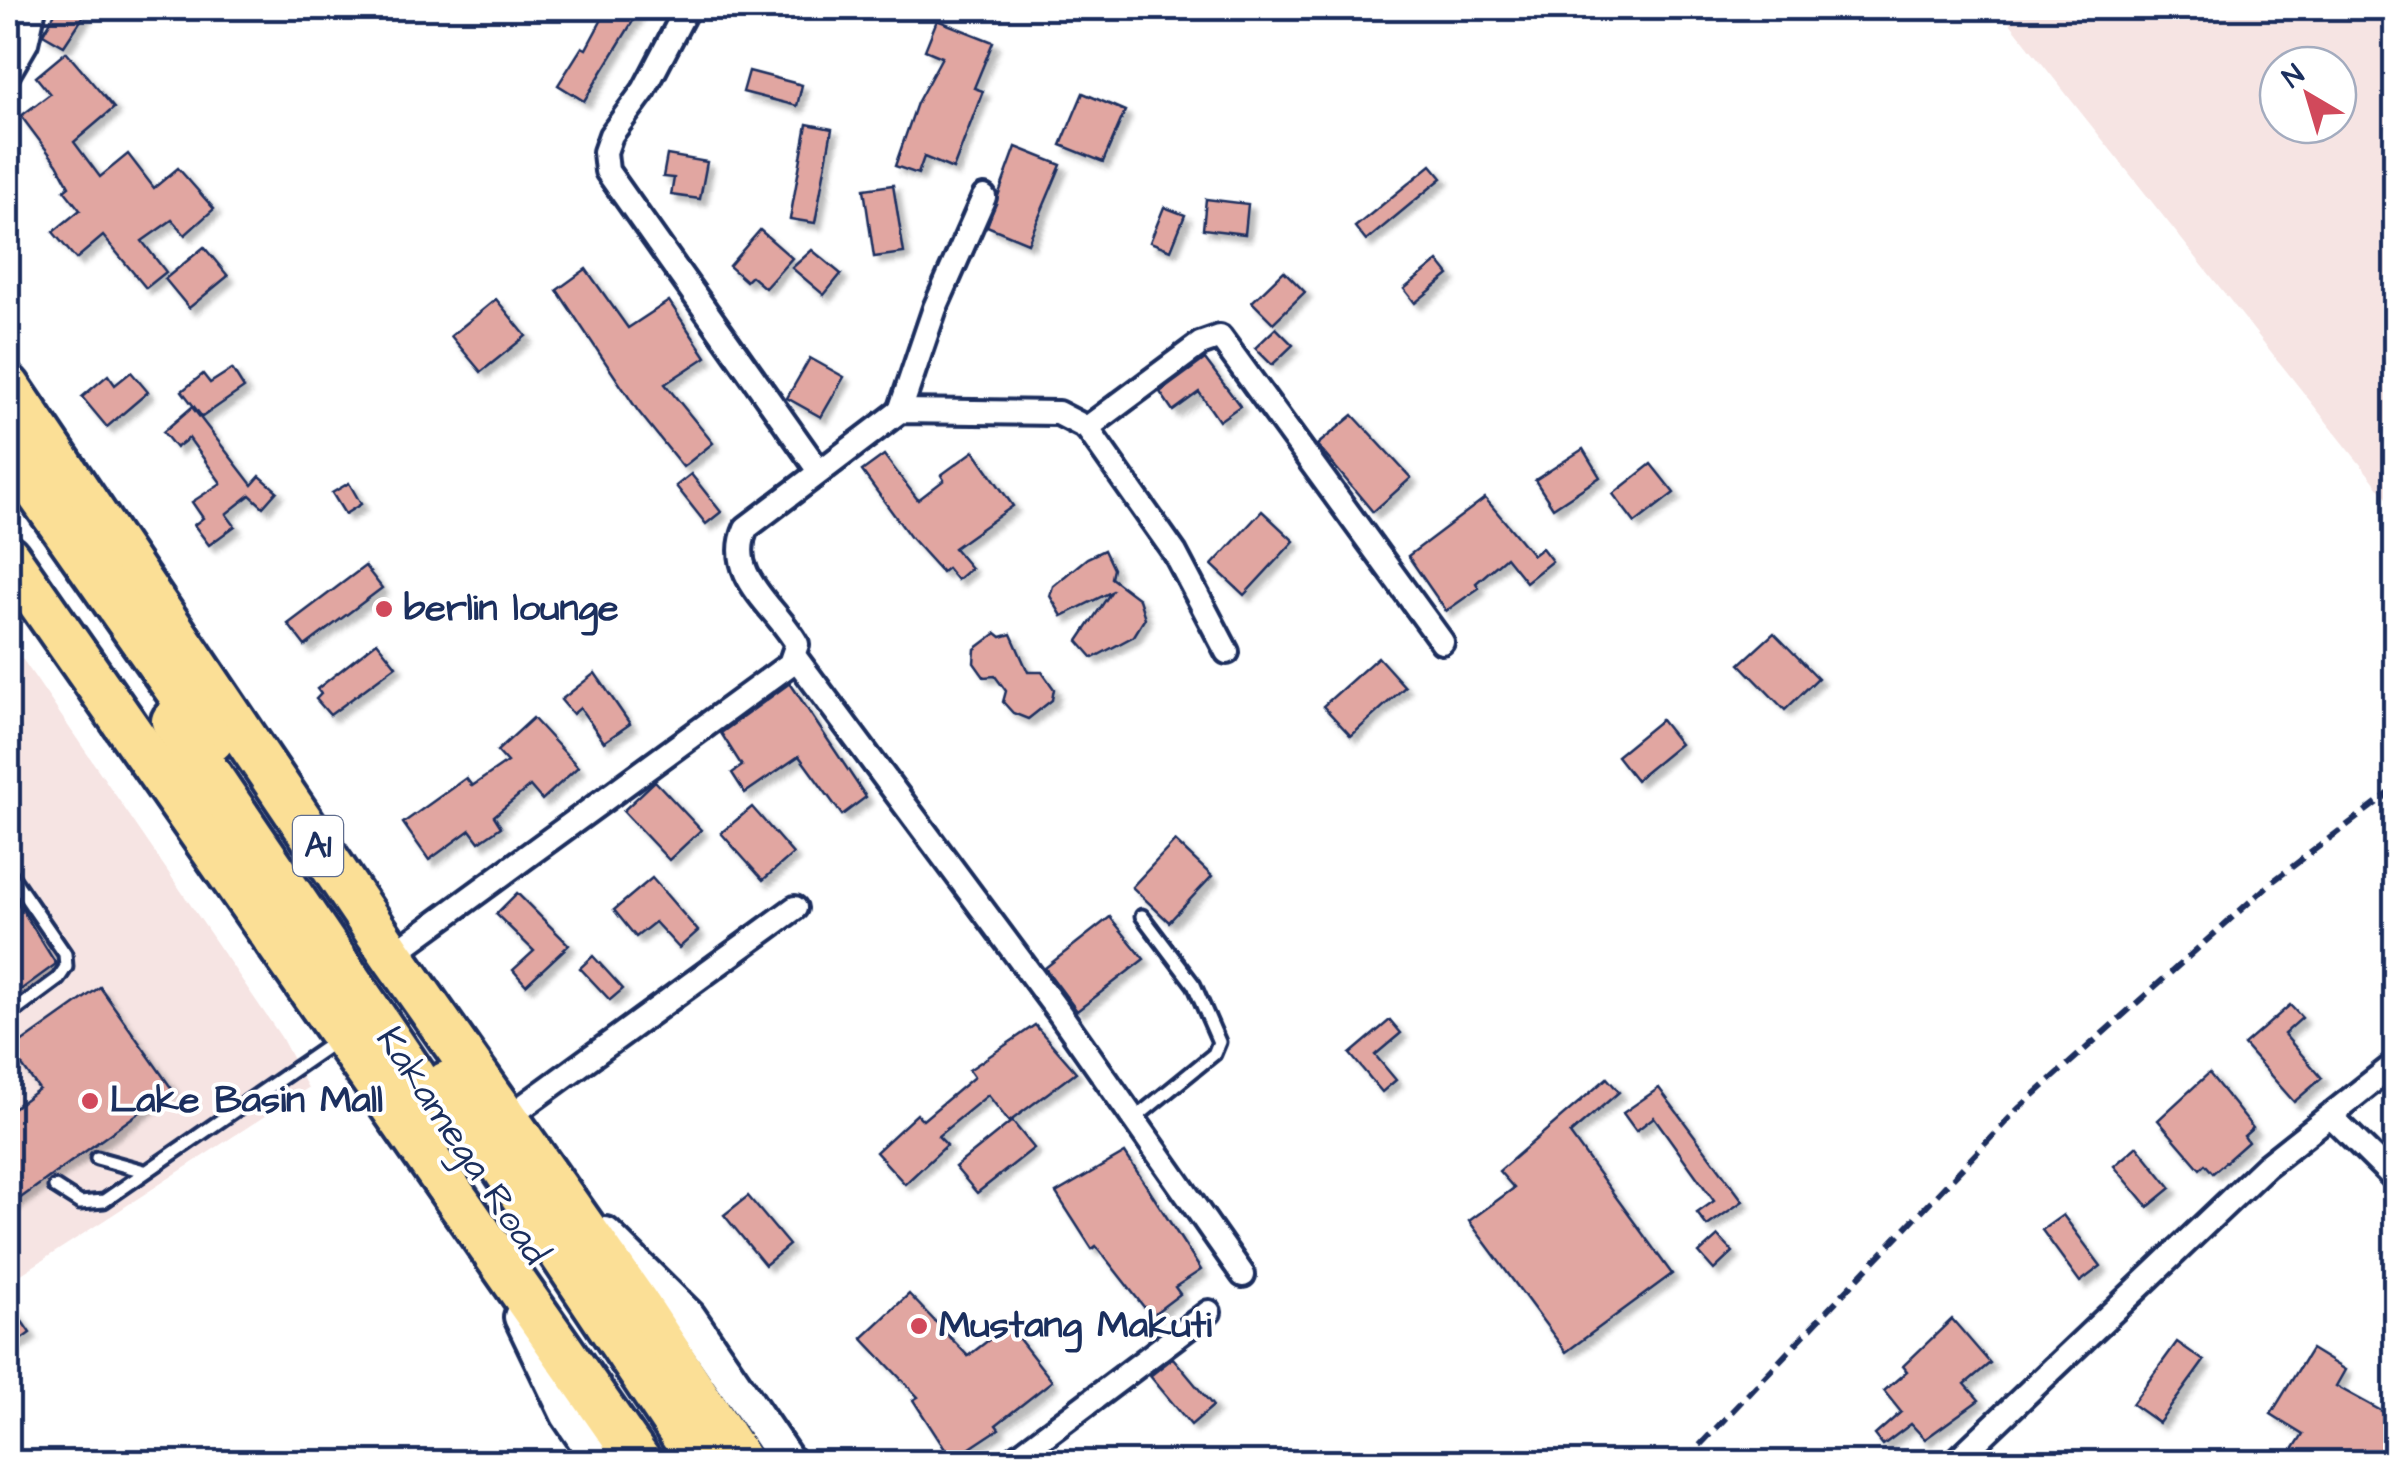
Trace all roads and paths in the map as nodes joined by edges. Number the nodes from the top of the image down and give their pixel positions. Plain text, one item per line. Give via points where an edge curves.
1 (34, 8) edge
2 (687, 8) edge
3 (8, 74) edge
4 (984, 197) dead end
5 (8, 386) edge
6 (900, 411) junction
7 (1087, 428) junction
8 (8, 450) edge
9 (819, 471) junction
10 (8, 481) edge
11 (8, 557) edge
12 (1442, 642) dead end
13 (1227, 652) dead end
14 (795, 657) junction
15 (8, 871) edge
16 (796, 908) dead end
17 (1142, 916) dead end
18 (392, 955) junction
19 (8, 1016) edge
20 (342, 1036) junction
21 (2396, 1063) edge
22 (2332, 1116) junction
23 (506, 1119) junction
24 (1134, 1119) junction
25 (98, 1158) dead end
26 (144, 1172) junction
27 (548, 1179) junction
28 (2396, 1180) edge
29 (55, 1187) dead end
30 (478, 1229) junction
31 (1244, 1275) dead end
32 (1209, 1312) dead end
33 (600, 1462) edge
34 (640, 1462) edge
35 (681, 1462) edge
36 (700, 1462) edge
37 (741, 1462) edge
38 (788, 1462) edge
39 (1010, 1462) edge
40 (1954, 1462) edge

1 - 3 street via 26,43
2 - 9 street via 644,90 611,135 608,171
4 - 6 street via 935,308
5 - 18 highway, A1
6 - 7 street via 1058,413
6 - 9 street
7 - 12 street via 1200,344 1220,337
7 - 13 street via 1175,553
8 - 36 highway, Kakamega Road / A1 via 370,962
9 - 14 street via 746,528 740,541 744,570 793,637
10 - 35 highway, Kakamega Road / A1
11 - 20 highway, A1
14 - 18 street
14 - 24 street
15 - 19 lane via 65,954 66,967
16 - 23 street
17 - 24 lane via 1194,985 1219,1042 1214,1054
18 - 23 highway, A1
20 - 26 lane
20 - 30 highway, A1
21 - 22 street
22 - 28 street
22 - 40 street via 2266,1166
23 - 27 highway, A1
24 - 31 street
25 - 26 lane
26 - 29 lane via 104,1201 80,1203
27 - 37 highway, A1
27 - 38 street via 689,1316
30 - 33 street via 568,1415
30 - 34 highway, A1
32 - 39 street

